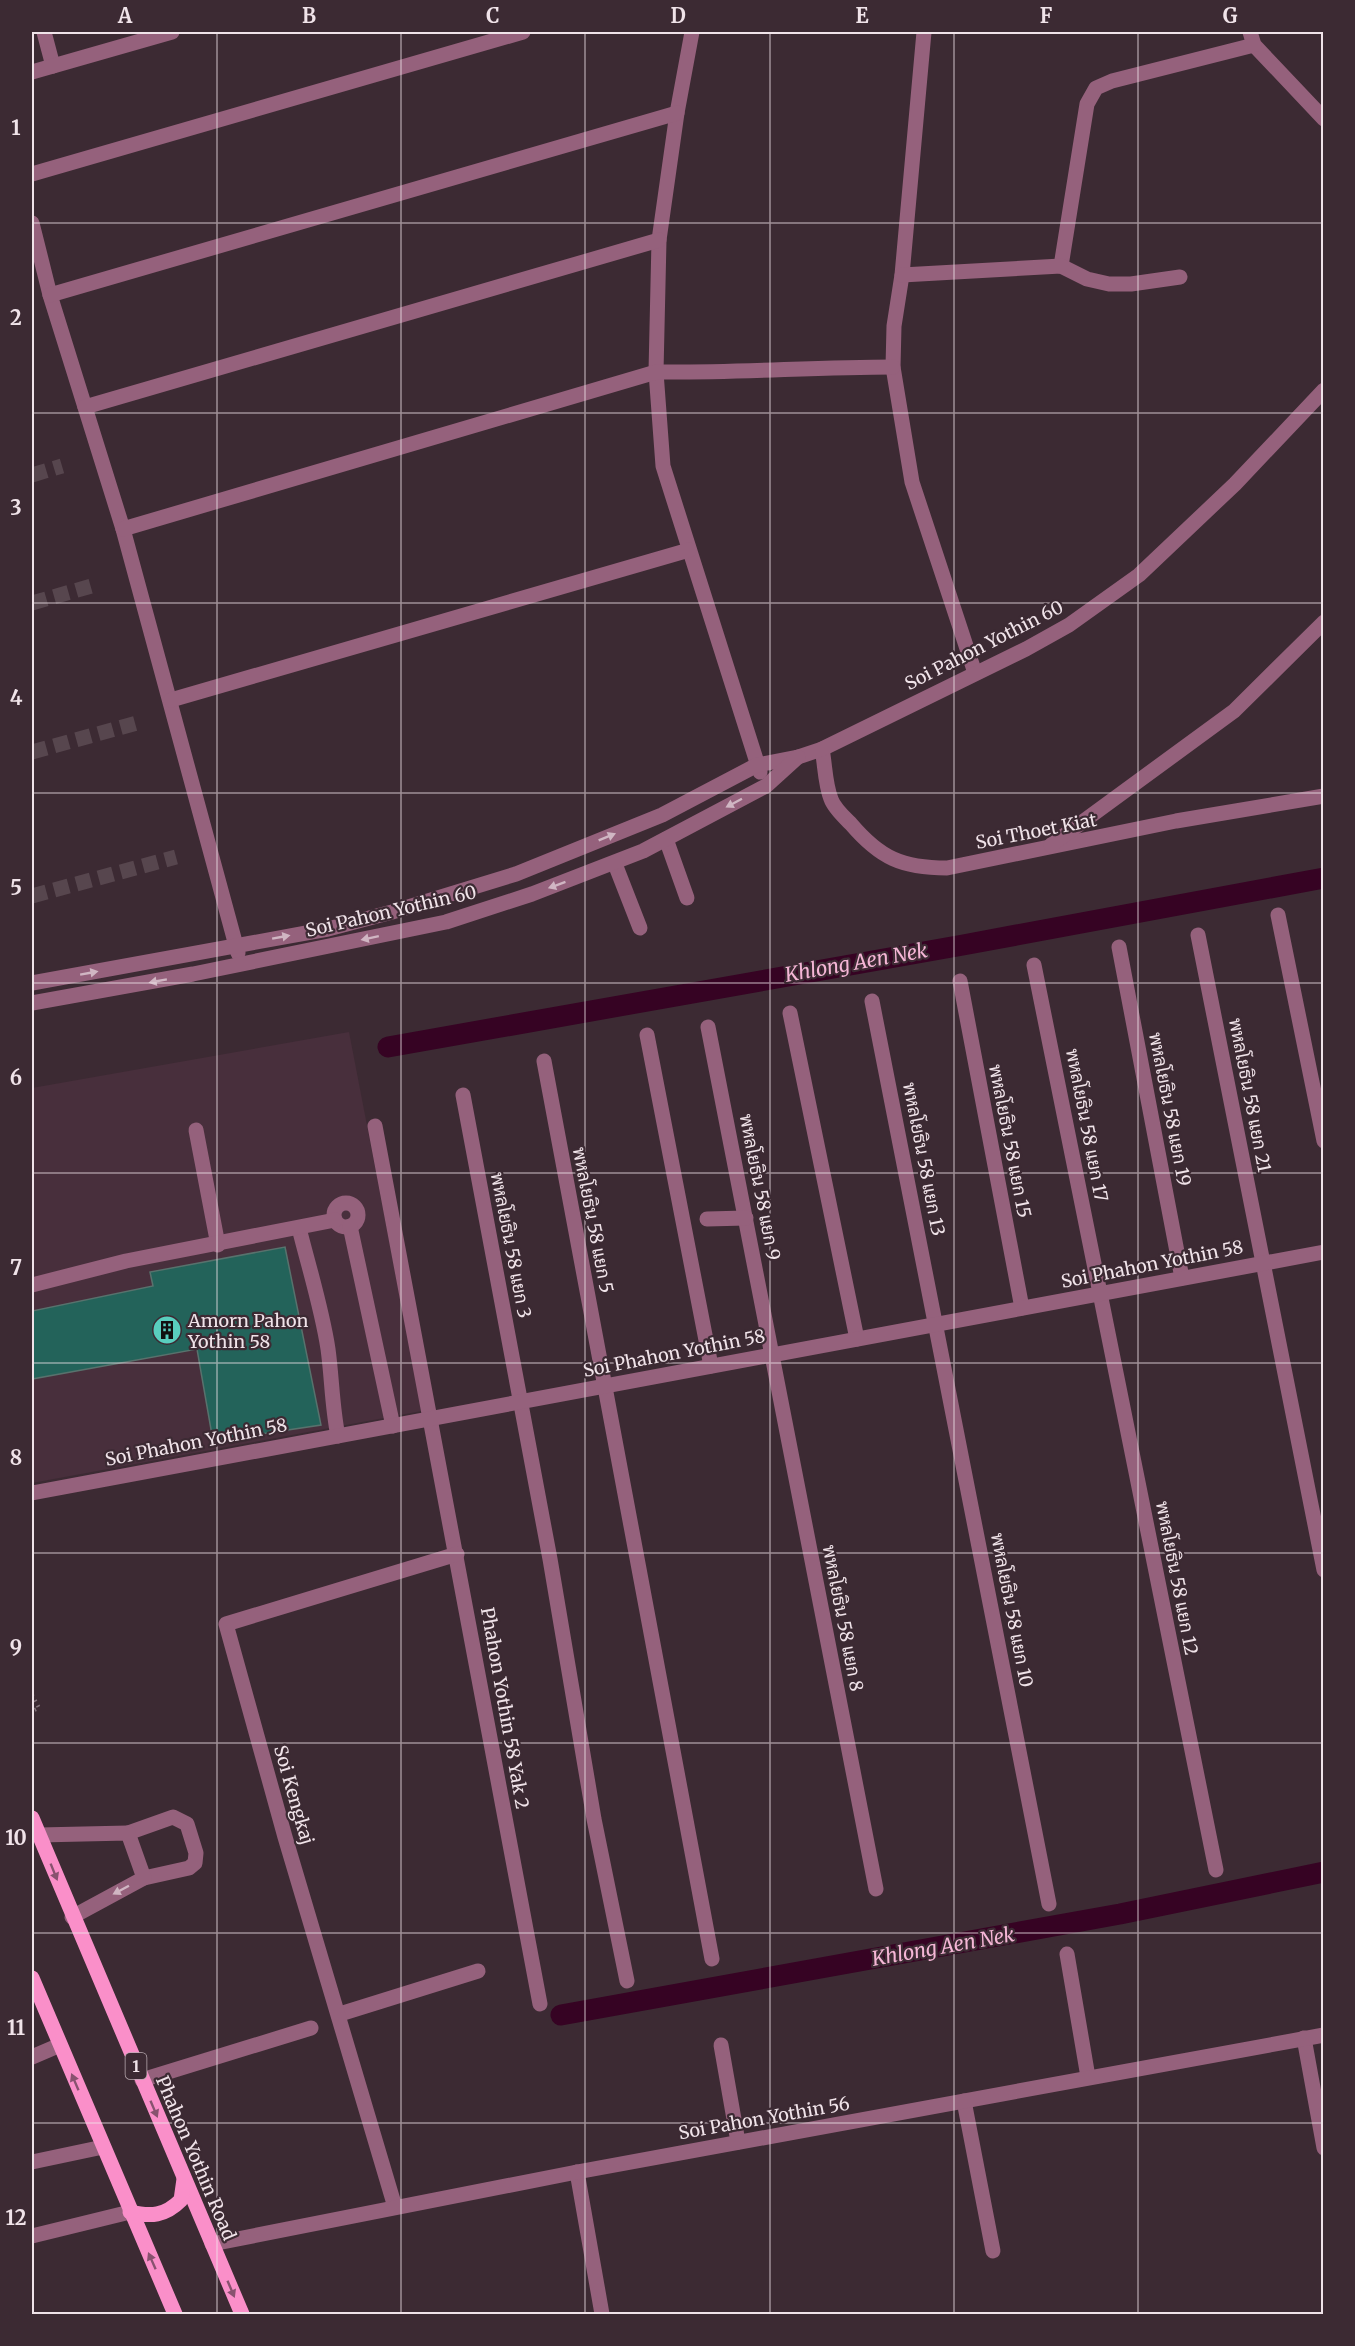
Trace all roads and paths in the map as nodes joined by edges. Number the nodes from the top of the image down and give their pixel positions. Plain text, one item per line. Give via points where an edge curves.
1 (44, 32) edge
2 (172, 32) edge
3 (523, 32) edge
4 (692, 32) edge
5 (924, 32) edge
6 (1252, 38) edge
7 (53, 66) junction
8 (32, 72) edge
9 (677, 113) junction
10 (1323, 119) edge
11 (32, 174) edge
12 (32, 223) edge
13 (659, 240) junction
14 (1061, 267) junction
15 (902, 276) junction
16 (1180, 277) dead end
17 (50, 295) junction
18 (894, 367) junction
19 (656, 372) junction
20 (1323, 390) edge
21 (86, 407) junction
22 (123, 529) junction
23 (689, 550) junction
24 (1323, 622) edge
25 (975, 674) junction
26 (171, 700) junction
27 (822, 749) junction
28 (798, 757) junction
29 (757, 765) junction
30 (766, 786) junction
31 (1323, 796) edge
32 (666, 839) junction
33 (1049, 847) junction
34 (615, 864) junction
35 (687, 898) dead end
36 (1278, 915) dead end
37 (640, 928) dead end
38 (1198, 935) dead end
39 (236, 945) junction
40 (1119, 947) dead end
41 (189, 955) junction
42 (241, 965) junction
43 (1034, 965) dead end
44 (193, 974) junction
45 (960, 981) dead end
46 (32, 983) edge
47 (872, 1001) dead end
48 (32, 1003) edge
49 (790, 1013) dead end
50 (708, 1027) dead end
51 (647, 1035) dead end
52 (544, 1061) dead end
53 (463, 1095) dead end
54 (375, 1126) dead end
55 (196, 1130) dead end
56 (1323, 1141) edge
57 (746, 1218) junction
58 (335, 1220) junction
59 (707, 1220) dead end
60 (350, 1226) junction
61 (299, 1228) junction
62 (218, 1245) junction
63 (1323, 1252) edge
64 (1263, 1263) junction
65 (1182, 1278) junction
66 (32, 1285) edge
67 (1101, 1293) junction
68 (1022, 1308) junction
69 (936, 1324) junction
70 (857, 1339) junction
71 (772, 1354) junction
72 (711, 1366) junction
73 (604, 1386) junction
74 (521, 1401) junction
75 (431, 1418) junction
76 (393, 1425) junction
77 (338, 1436) junction
78 (32, 1493) edge
79 (457, 1554) junction
80 (1323, 1570) edge
81 (32, 1695) edge
82 (32, 1711) edge
83 (32, 1818) edge
84 (128, 1833) junction
85 (39, 1835) junction
86 (1216, 1870) dead end
87 (144, 1878) junction
88 (876, 1889) dead end
89 (1049, 1904) dead end
90 (72, 1917) junction
91 (1067, 1954) dead end
92 (712, 1959) dead end
93 (478, 1971) dead end
94 (32, 1978) edge
95 (627, 1981) dead end
96 (540, 2004) dead end
97 (340, 2014) junction
98 (311, 2028) dead end
99 (1323, 2035) edge
100 (1304, 2038) junction
101 (60, 2045) junction
102 (721, 2045) dead end
103 (32, 2057) edge
104 (1088, 2078) junction
105 (142, 2080) junction
106 (964, 2101) junction
107 (738, 2142) junction
108 (103, 2147) junction
109 (1323, 2148) edge
110 (32, 2162) edge
111 (577, 2172) junction
112 (184, 2179) junction
113 (395, 2207) junction
114 (130, 2212) junction
115 (32, 2236) edge
116 (212, 2244) junction
117 (993, 2252) dead end
118 (175, 2314) edge
119 (242, 2314) edge
120 (602, 2314) edge

1 - 7 street
2 - 7 street
3 - 11 street
4 - 9 street
5 - 15 street
6 - 10 street
6 - 14 street via 1096,88 1087,104
7 - 8 street
9 - 13 street
9 - 17 street
12 - 17 street
13 - 19 street
13 - 21 street
14 - 15 street
14 - 16 street via 1109,284
15 - 18 street via 894,326
17 - 21 street
18 - 19 street
18 - 25 street via 912,482
19 - 22 street
19 - 23 street via 663,466
20 - 25 street, Soi Pahon Yothin 60 via 1235,484 1139,575 1069,625
21 - 22 street
22 - 26 street
23 - 26 street
23 - 29 street
24 - 33 street via 1234,711
25 - 27 street, Soi Pahon Yothin 60
26 - 39 street
27 - 28 street, Soi Pahon Yothin 60
27 - 33 street, Soi Thoet Kiat via 831,800 865,840 882,854 904,864 947,868
28 - 29 street, Soi Pahon Yothin 60
28 - 30 street, Soi Pahon Yothin 60
29 - 30 street
39 -> 29 street, Soi Pahon Yothin 60 via 328,929 516,874 662,815
30 -> 32 street, Soi Pahon Yothin 60
31 - 33 street, Soi Thoet Kiat
32 - 34 street, Soi Pahon Yothin 60
32 - 35 street
34 - 37 street
34 -> 42 street, Soi Pahon Yothin 60 via 446,922
36 - 56 street
38 - 64 street, พหลโยธิน 58 แยก 21
39 - 41 street, Soi Pahon Yothin 60
39 - 42 street
40 - 65 street, พหลโยธิน 58 แยก 19
41 - 44 street
46 -> 41 street, Soi Pahon Yothin 60
42 - 44 street, Soi Pahon Yothin 60
43 - 67 street, พหลโยธิน 58 แยก 17
44 -> 48 street, Soi Pahon Yothin 60
45 - 68 street, พหลโยธิน 58 แยก 15
47 - 69 street, พหลโยธิน 58 แยก 13
49 - 70 street
50 - 57 street, พหลโยธิน 58 แยก 9
51 - 72 street
52 - 73 street, พหลโยธิน 58 แยก 5
53 - 74 street, พหลโยธิน 58 แยก 3
54 - 75 street, Phahon Yothin 58 Yak 2
55 - 62 street
57 - 59 street
57 - 71 street, พหลโยธิน 58 แยก 9
58 - 60 street via 344,1227
58 - 60 street via 337,1206 351,1203 358,1218
58 - 61 street
60 - 76 street
61 - 62 street
61 - 77 street via 328,1347 334,1394 332,1410
62 - 66 street via 126,1261
63 - 64 street, Soi Phahon Yothin 58
64 - 65 street, Soi Phahon Yothin 58
64 - 80 street, พหลโยธิน 58 แยก 21
65 - 67 street, Soi Phahon Yothin 58
67 - 68 street, Soi Phahon Yothin 58
67 - 86 street, พหลโยธิน 58 แยก 12
68 - 69 street, Soi Phahon Yothin 58
69 - 70 street, Soi Phahon Yothin 58
69 - 89 street, พหลโยธิน 58 แยก 10
70 - 71 street, Soi Phahon Yothin 58
71 - 72 street, Soi Phahon Yothin 58
71 - 88 street, พหลโยธิน 58 แยก 8
72 - 73 street, Soi Phahon Yothin 58
73 - 74 street, Soi Phahon Yothin 58
73 - 92 street, พหลโยธิน 58 แยก 5
74 - 75 street, Soi Phahon Yothin 58
74 - 95 street, พหลโยธิน 58 แยก 3 via 594,1819
75 - 76 street, Soi Phahon Yothin 58
75 - 79 street, Phahon Yothin 58 Yak 2
76 - 77 street, Soi Phahon Yothin 58
77 - 78 street, Soi Phahon Yothin 58
79 - 96 street, Phahon Yothin 58 Yak 2
79 - 97 street, Soi Kengkaj via 226,1624 285,1837
81 - 82 path via 39,1708
83 - 85 main road, Phahon Yothin Road / 1
84 - 85 street
84 - 87 street
84 - 87 street via 173,1817 187,1824 195,1863 189,1868
85 -> 90 main road, Phahon Yothin Road / 1
87 -> 90 street
90 - 105 main road, Phahon Yothin Road / 1
91 - 104 street
93 - 97 street
94 - 101 main road
97 - 113 street, Soi Kengkaj
98 - 105 street
99 - 100 street, Soi Pahon Yothin 56
100 - 104 street, Soi Pahon Yothin 56
100 - 109 street
101 - 103 street
108 -> 101 main road
102 - 107 street
104 - 106 street, Soi Pahon Yothin 56
105 -> 112 main road, Phahon Yothin Road / 1
106 - 107 street, Soi Pahon Yothin 56
106 - 117 street
107 - 111 street, Soi Pahon Yothin 56
108 - 110 street
108 - 114 main road
111 - 113 street, Soi Pahon Yothin 56
111 - 120 street
112 - 114 main road via 181,2200 165,2213 151,2216
112 - 116 main road, Phahon Yothin Road / 1
113 - 116 street, Soi Pahon Yothin 56
114 - 115 street
118 -> 114 main road
116 -> 119 main road, Phahon Yothin Road / 1

